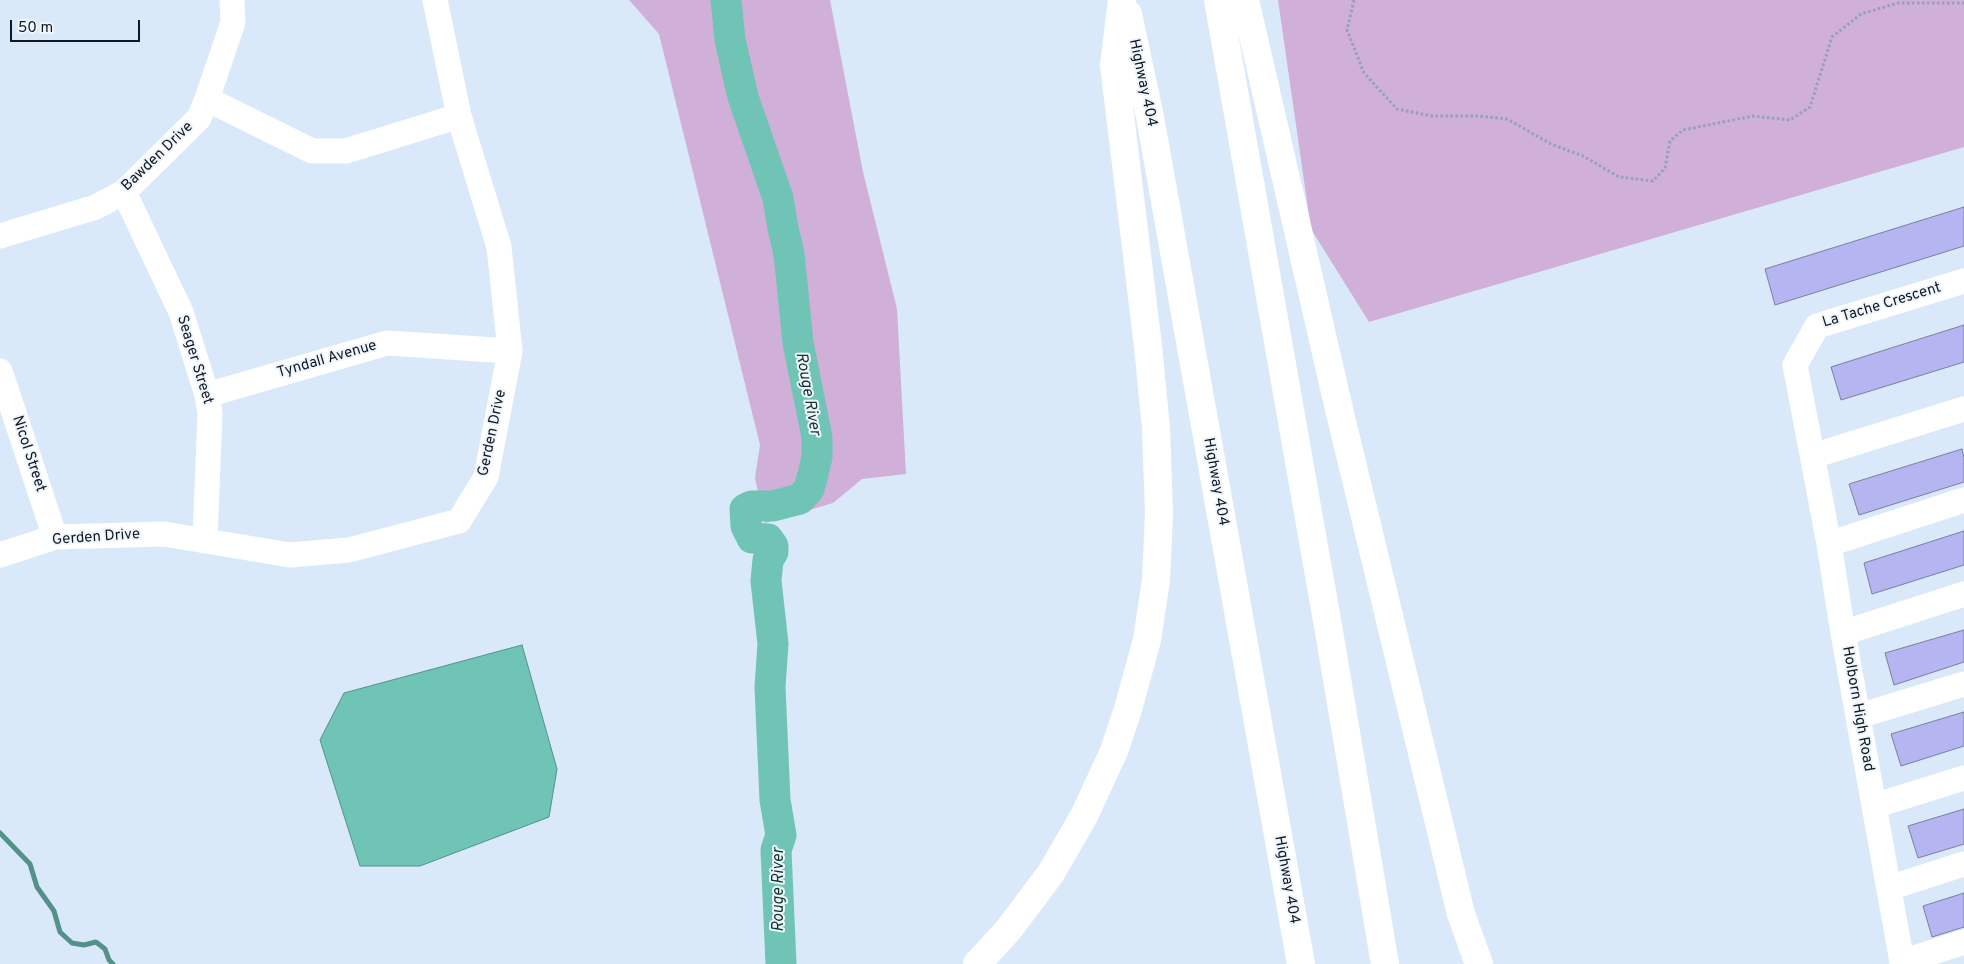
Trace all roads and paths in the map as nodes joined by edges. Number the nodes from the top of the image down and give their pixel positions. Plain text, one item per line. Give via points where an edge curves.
1 (232, 0) edge
2 (435, 0) edge
3 (1124, 0) edge
4 (1218, 0) edge
5 (1245, 0) edge
6 (1354, 0) edge
7 (1964, 3) edge
8 (207, 99) junction
9 (459, 116) junction
10 (124, 192) junction
11 (0, 236) edge
12 (1964, 281) edge
13 (510, 351) junction
14 (0, 371) edge
15 (207, 395) junction
16 (1964, 409) edge
17 (1813, 456) junction
18 (1964, 500) edge
19 (55, 537) junction
20 (205, 540) junction
21 (1829, 544) junction
22 (0, 555) edge
23 (1964, 594) edge
24 (1843, 633) junction
25 (1964, 684) edge
26 (1859, 716) junction
27 (1964, 778) edge
28 (1874, 806) junction
29 (1964, 864) edge
30 (1888, 888) junction
31 (1964, 942) edge
32 (977, 964) edge
33 (1301, 964) edge
34 (1385, 964) edge
35 (1479, 964) edge

1 - 8 street, Bawden Drive via 233,22
2 - 9 street, Gerden Drive
3 - 32 highway via 1114,65 1156,428 1158,533 1156,580 1147,640 1114,750 1084,816 1051,873 1009,929
3 - 33 highway, Highway 404 via 1150,117
4 - 34 highway
5 - 35 highway via 1339,409 1461,914
6 - 7 path via 1347,30 1364,73 1397,109 1432,116 1507,119 1619,176 1653,181 1665,168 1670,141 1683,130 1753,116 1790,120 1810,107 1832,38 1861,14 1898,3
8 - 9 street via 312,151 346,151
8 - 10 street, Bawden Drive via 199,118
9 - 13 street, Gerden Drive via 499,247
10 - 11 street, Bawden Drive via 96,207
10 - 15 street, Seager Street via 181,312
12 - 17 street, La Tache Crescent via 1817,326 1795,365
13 - 15 street, Tyndall Avenue via 387,343
13 - 20 street, Gerden Drive via 486,477 459,521 348,550 290,555
14 - 19 street, Nicol Street
15 - 20 street, Seager Street via 210,413
16 - 17 street
17 - 21 street, Holborn High Road
18 - 21 street
19 - 20 street, Gerden Drive via 164,534
19 - 22 street, Gerden Drive
21 - 24 street, Holborn High Road
23 - 24 street
24 - 26 street, Holborn High Road
25 - 26 street
26 - 28 street, Holborn High Road
27 - 28 street
28 - 30 street, Holborn High Road
29 - 30 street
30 - 31 street, Holborn High Road via 1902,962

